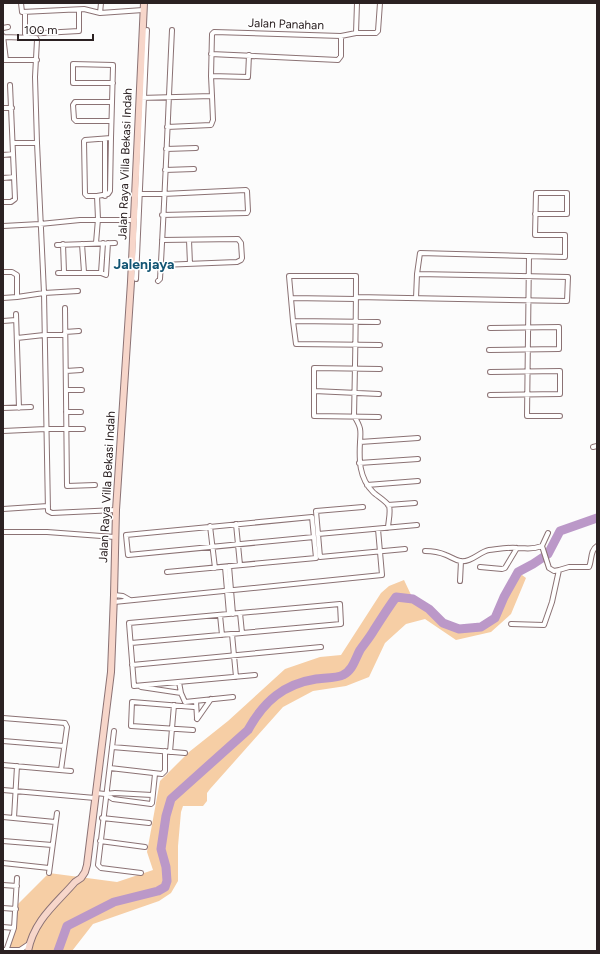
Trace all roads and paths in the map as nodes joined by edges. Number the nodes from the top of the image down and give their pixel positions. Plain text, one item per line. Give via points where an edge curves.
1 (21, 3) edge
2 (101, 3) edge
3 (357, 3) edge
4 (380, 3) edge
5 (144, 6) edge
6 (79, 10) junction
7 (25, 12) junction
8 (100, 13) junction
9 (8, 27) dead end
10 (3, 28) edge
11 (148, 30) dead end
12 (172, 30) dead end
13 (356, 33) junction
14 (341, 36) junction
15 (3, 37) edge
16 (211, 54) junction
17 (250, 55) junction
18 (5, 60) edge
19 (37, 60) junction
20 (211, 76) junction
21 (112, 83) junction
22 (10, 85) dead end
23 (212, 96) junction
24 (170, 97) junction
25 (142, 98) junction
26 (112, 102) junction
27 (3, 108) edge
28 (12, 108) junction
29 (111, 121) junction
30 (168, 127) junction
31 (111, 138) junction
32 (105, 139) junction
33 (13, 143) junction
34 (37, 143) junction
35 (196, 148) dead end
36 (166, 149) junction
37 (13, 154) junction
38 (3, 155) edge
39 (194, 169) dead end
40 (165, 170) junction
41 (14, 177) junction
42 (3, 178) edge
43 (137, 194) junction
44 (164, 194) junction
45 (97, 196) junction
46 (105, 196) junction
47 (3, 202) edge
48 (535, 214) junction
49 (162, 215) junction
50 (98, 219) junction
51 (134, 220) junction
52 (40, 224) junction
53 (3, 226) edge
54 (162, 240) junction
55 (190, 240) junction
56 (96, 243) junction
57 (106, 243) junction
58 (115, 243) dead end
59 (63, 244) junction
60 (82, 244) junction
61 (57, 246) dead end
62 (528, 256) junction
63 (190, 264) junction
64 (161, 265) junction
65 (3, 272) edge
66 (64, 272) junction
67 (84, 272) junction
68 (58, 273) dead end
69 (417, 274) junction
70 (528, 276) junction
71 (136, 279) dead end
72 (158, 281) dead end
73 (78, 291) dead end
74 (44, 293) junction
75 (17, 297) junction
76 (3, 298) edge
77 (291, 298) junction
78 (356, 298) junction
79 (416, 298) junction
80 (527, 300) junction
81 (65, 308) dead end
82 (16, 314) dead end
83 (16, 320) junction
84 (3, 321) edge
85 (293, 321) junction
86 (356, 321) junction
87 (378, 322) dead end
88 (527, 327) junction
89 (490, 328) dead end
90 (79, 331) dead end
91 (65, 333) junction
92 (44, 335) junction
93 (17, 338) junction
94 (356, 345) junction
95 (380, 345) dead end
96 (489, 350) dead end
97 (527, 350) junction
98 (355, 368) junction
99 (380, 369) dead end
100 (81, 370) dead end
101 (527, 371) junction
102 (66, 372) junction
103 (490, 372) dead end
104 (66, 390) junction
105 (82, 390) dead end
106 (314, 392) junction
107 (354, 393) junction
108 (380, 394) dead end
109 (527, 394) junction
110 (490, 395) dead end
111 (31, 407) dead end
112 (3, 408) edge
113 (19, 408) junction
114 (66, 412) junction
115 (81, 412) dead end
116 (354, 416) junction
117 (560, 416) dead end
118 (379, 417) dead end
119 (66, 428) junction
120 (46, 429) junction
121 (83, 429) dead end
122 (3, 431) edge
123 (418, 438) dead end
124 (360, 442) junction
125 (418, 460) dead end
126 (359, 463) junction
127 (418, 481) dead end
128 (95, 485) dead end
129 (367, 485) junction
130 (415, 503) dead end
131 (388, 505) junction
132 (48, 506) junction
133 (363, 507) dead end
134 (3, 509) edge
135 (116, 510) junction
136 (236, 524) junction
137 (417, 525) dead end
138 (210, 526) junction
139 (388, 528) junction
140 (378, 529) junction
141 (3, 532) edge
142 (548, 533) dead end
143 (318, 534) junction
144 (114, 537) junction
145 (314, 537) junction
146 (238, 545) junction
147 (597, 546) edge
148 (212, 547) junction
149 (517, 548) junction
150 (542, 548) junction
151 (404, 549) dead end
152 (425, 551) dead end
153 (380, 552) junction
154 (461, 561) junction
155 (240, 565) junction
156 (227, 567) junction
157 (480, 567) dead end
158 (215, 568) junction
159 (559, 570) junction
160 (167, 572) dead end
161 (460, 581) dead end
162 (229, 590) junction
163 (114, 595) junction
164 (131, 600) junction
165 (114, 602) junction
166 (240, 613) junction
167 (231, 614) junction
168 (220, 615) junction
169 (511, 624) dead end
170 (242, 633) junction
171 (232, 634) junction
172 (222, 635) junction
173 (131, 643) junction
174 (321, 647) dead end
175 (234, 655) junction
176 (132, 664) junction
177 (255, 675) dead end
178 (236, 677) junction
179 (179, 682) junction
180 (134, 686) junction
181 (181, 693) junction
182 (233, 697) dead end
183 (211, 699) junction
184 (196, 701) junction
185 (174, 705) junction
186 (194, 707) dead end
187 (3, 718) edge
188 (172, 729) junction
189 (193, 730) dead end
190 (114, 732) dead end
191 (3, 741) edge
192 (64, 746) junction
193 (112, 747) junction
194 (168, 751) junction
195 (185, 753) dead end
196 (3, 765) edge
197 (17, 766) junction
198 (110, 768) junction
199 (61, 770) junction
200 (71, 771) dead end
201 (155, 774) junction
202 (3, 790) edge
203 (16, 790) junction
204 (105, 794) junction
205 (95, 795) junction
206 (152, 795) junction
207 (57, 813) dead end
208 (3, 818) edge
209 (14, 818) junction
210 (102, 818) junction
211 (55, 822) junction
212 (149, 823) dead end
213 (3, 841) edge
214 (100, 841) junction
215 (52, 845) junction
216 (145, 847) dead end
217 (3, 863) edge
218 (49, 868) junction
219 (49, 873) dead end
220 (141, 873) dead end
221 (17, 878) dead end
222 (3, 885) edge
223 (17, 886) junction
224 (3, 908) edge
225 (16, 909) junction
226 (3, 927) edge
227 (14, 928) junction
228 (29, 944) junction
229 (7, 950) edge
230 (28, 951) edge

1 - 7 street via 22,12
2 - 8 street
3 - 13 street
4 - 13 street, Jalan Panahan via 378,32
5 - 8 street
5 - 25 main road, Jalan Raya Villa Bekasi Indah
6 - 7 street
6 - 7 street via 80,31 25,34
6 - 8 street
9 - 10 street
11 - 25 street
12 - 24 street
13 - 14 street, Jalan Panahan
14 - 16 street, Jalan Panahan via 216,31 212,34
14 - 17 street via 341,56 338,60
15 - 18 street
15 - 19 street via 36,38
16 - 17 street
16 - 20 street
17 - 20 street via 248,77
18 - 19 street
19 - 34 street
20 - 23 street
21 - 21 street via 111,64 73,64 73,83
21 - 26 street
22 - 28 street
23 - 24 street
23 - 30 street via 211,125
24 - 25 street
24 - 30 street
25 - 43 main road, Jalan Raya Villa Bekasi Indah
26 - 29 street
26 - 29 street via 75,102 73,105 76,121
27 - 28 street
28 - 33 street
29 - 31 street
30 - 36 street
31 - 32 street
31 - 46 street via 110,191
32 - 45 street via 84,141 85,194
32 - 46 street
33 - 34 street
33 - 37 street
34 - 52 street
35 - 36 street
36 - 40 street
37 - 38 street
37 - 41 street
39 - 40 street
40 - 44 street
41 - 42 street
41 - 47 street via 15,199
43 - 44 street
43 - 51 main road, Jalan Raya Villa Bekasi Indah
43 - 71 street
44 - 49 street
44 - 49 street via 246,190 248,212
45 - 46 street
45 - 50 street
48 - 48 street via 536,193 567,193 567,214
48 - 62 street via 535,235 566,235 565,257
49 - 54 street
50 - 51 street
50 - 52 street
50 - 56 street
51 - 135 main road, Jalan Raya Villa Bekasi Indah
52 - 53 street
52 - 74 street
54 - 55 street
54 - 64 street
55 - 63 street
55 - 63 street via 240,240 242,258 237,262
56 - 57 street
56 - 60 street
57 - 58 street
57 - 67 street via 101,273
59 - 60 street
59 - 61 street
59 - 66 street
60 - 67 street
62 - 69 street via 420,253
62 - 70 street
63 - 64 street
64 - 72 street
65 - 75 street via 17,275
66 - 67 street
66 - 68 street
69 - 70 street
69 - 79 street
70 - 80 street
70 - 80 street via 568,277 567,301
73 - 74 street
74 - 75 street
74 - 92 street
75 - 76 street
77 - 78 street
77 - 78 street via 289,276 356,276
77 - 85 street
78 - 79 street
78 - 86 street
79 - 80 street
80 - 88 street
81 - 91 street
82 - 83 street
83 - 84 street
83 - 93 street
85 - 86 street
85 - 94 street via 296,344
86 - 87 street
86 - 94 street
88 - 89 street
88 - 97 street
88 - 97 street via 559,327 559,349
90 - 91 street
91 - 92 street
91 - 102 street
92 - 93 street
92 - 120 street
93 - 113 street
94 - 95 street
94 - 98 street
96 - 97 street
97 - 101 street
98 - 99 street
98 - 106 street via 314,368
98 - 107 street
100 - 102 street
101 - 103 street
101 - 109 street
101 - 109 street via 560,371 560,394
102 - 104 street
104 - 105 street
104 - 114 street
106 - 107 street
106 - 116 street via 314,416
107 - 108 street
107 - 116 street
109 - 110 street
109 - 117 street via 527,416
111 - 113 street
112 - 113 street
114 - 115 street
114 - 119 street
116 - 118 street
116 - 124 street via 360,425
119 - 120 street
119 - 121 street
119 - 128 street via 67,486
120 - 122 street
120 - 132 street
123 - 124 street
124 - 126 street
125 - 126 street
126 - 129 street
127 - 129 street
129 - 131 street
130 - 131 street
131 - 139 street
132 - 134 street
132 - 135 street via 49,512 52,513
133 - 143 street via 316,511
135 - 144 main road, Jalan Raya Villa Bekasi Indah
136 - 138 street
136 - 145 street via 312,517
136 - 146 street
137 - 139 street
138 - 148 street
138 - 148 street via 126,535 128,555
139 - 140 street
140 - 143 street
140 - 153 street
141 - 144 street
142 - 150 street
143 - 153 street via 320,557
144 - 163 main road, Jalan Raya Villa Bekasi Indah
145 - 146 street
145 - 155 street via 316,558
146 - 148 street
146 - 155 street
147 - 159 street via 592,551 589,567 569,566
148 - 158 street
149 - 150 street
149 - 154 street via 488,551 470,560
149 - 157 street via 505,568
150 - 159 street via 550,570
151 - 153 street
152 - 154 street via 441,553
153 - 162 street via 382,575
154 - 161 street
155 - 156 street
156 - 158 street
156 - 162 street
158 - 160 street
159 - 169 street via 544,624
162 - 164 street
162 - 167 street
163 - 164 street
163 - 165 main road, Jalan Raya Villa Bekasi Indah
164 - 165 street
165 - 205 main road, Jalan Raya Villa Bekasi Indah via 111,672
166 - 167 street
166 - 170 street
166 - 170 street via 340,604 341,624
167 - 168 street
168 - 172 street
168 - 173 street via 129,623
170 - 171 street
171 - 172 street
171 - 175 street
172 - 173 street
173 - 176 street
174 - 175 street
175 - 176 street
175 - 178 street
176 - 180 street
177 - 178 street
178 - 179 street
179 - 180 street
179 - 181 street
180 - 181 street
181 - 184 street via 185,702
182 - 183 street
183 - 184 street
183 - 184 street via 197,719
185 - 186 street
185 - 188 street
185 - 188 street via 132,702 130,726
187 - 192 street via 65,723 67,727
188 - 189 street
188 - 194 street
190 - 193 street
191 - 192 street
192 - 199 street
193 - 194 street
193 - 198 street
194 - 195 street
194 - 201 street via 165,771 162,774
196 - 197 street
197 - 199 street
197 - 203 street
198 - 201 street
198 - 204 street
199 - 200 street
201 - 206 street
202 - 203 street
203 - 205 street
203 - 209 street
204 - 205 street
204 - 206 street
204 - 206 street via 113,799 149,803 152,803
204 - 210 street
205 - 228 main road, Jalan Raya Villa Bekasi Indah via 85,872 42,918
207 - 211 street
208 - 209 street
209 - 211 street
210 - 212 street
210 - 214 street
211 - 215 street
213 - 215 street
214 - 216 street
214 - 220 street via 97,863 99,867
215 - 218 street
217 - 218 street
218 - 219 street
221 - 223 street
222 - 223 street
223 - 225 street
224 - 225 street
225 - 227 street
226 - 227 street
227 - 229 street
228 - 229 street via 20,950
228 - 230 main road, Jalan Raya Villa Bekasi Indah

